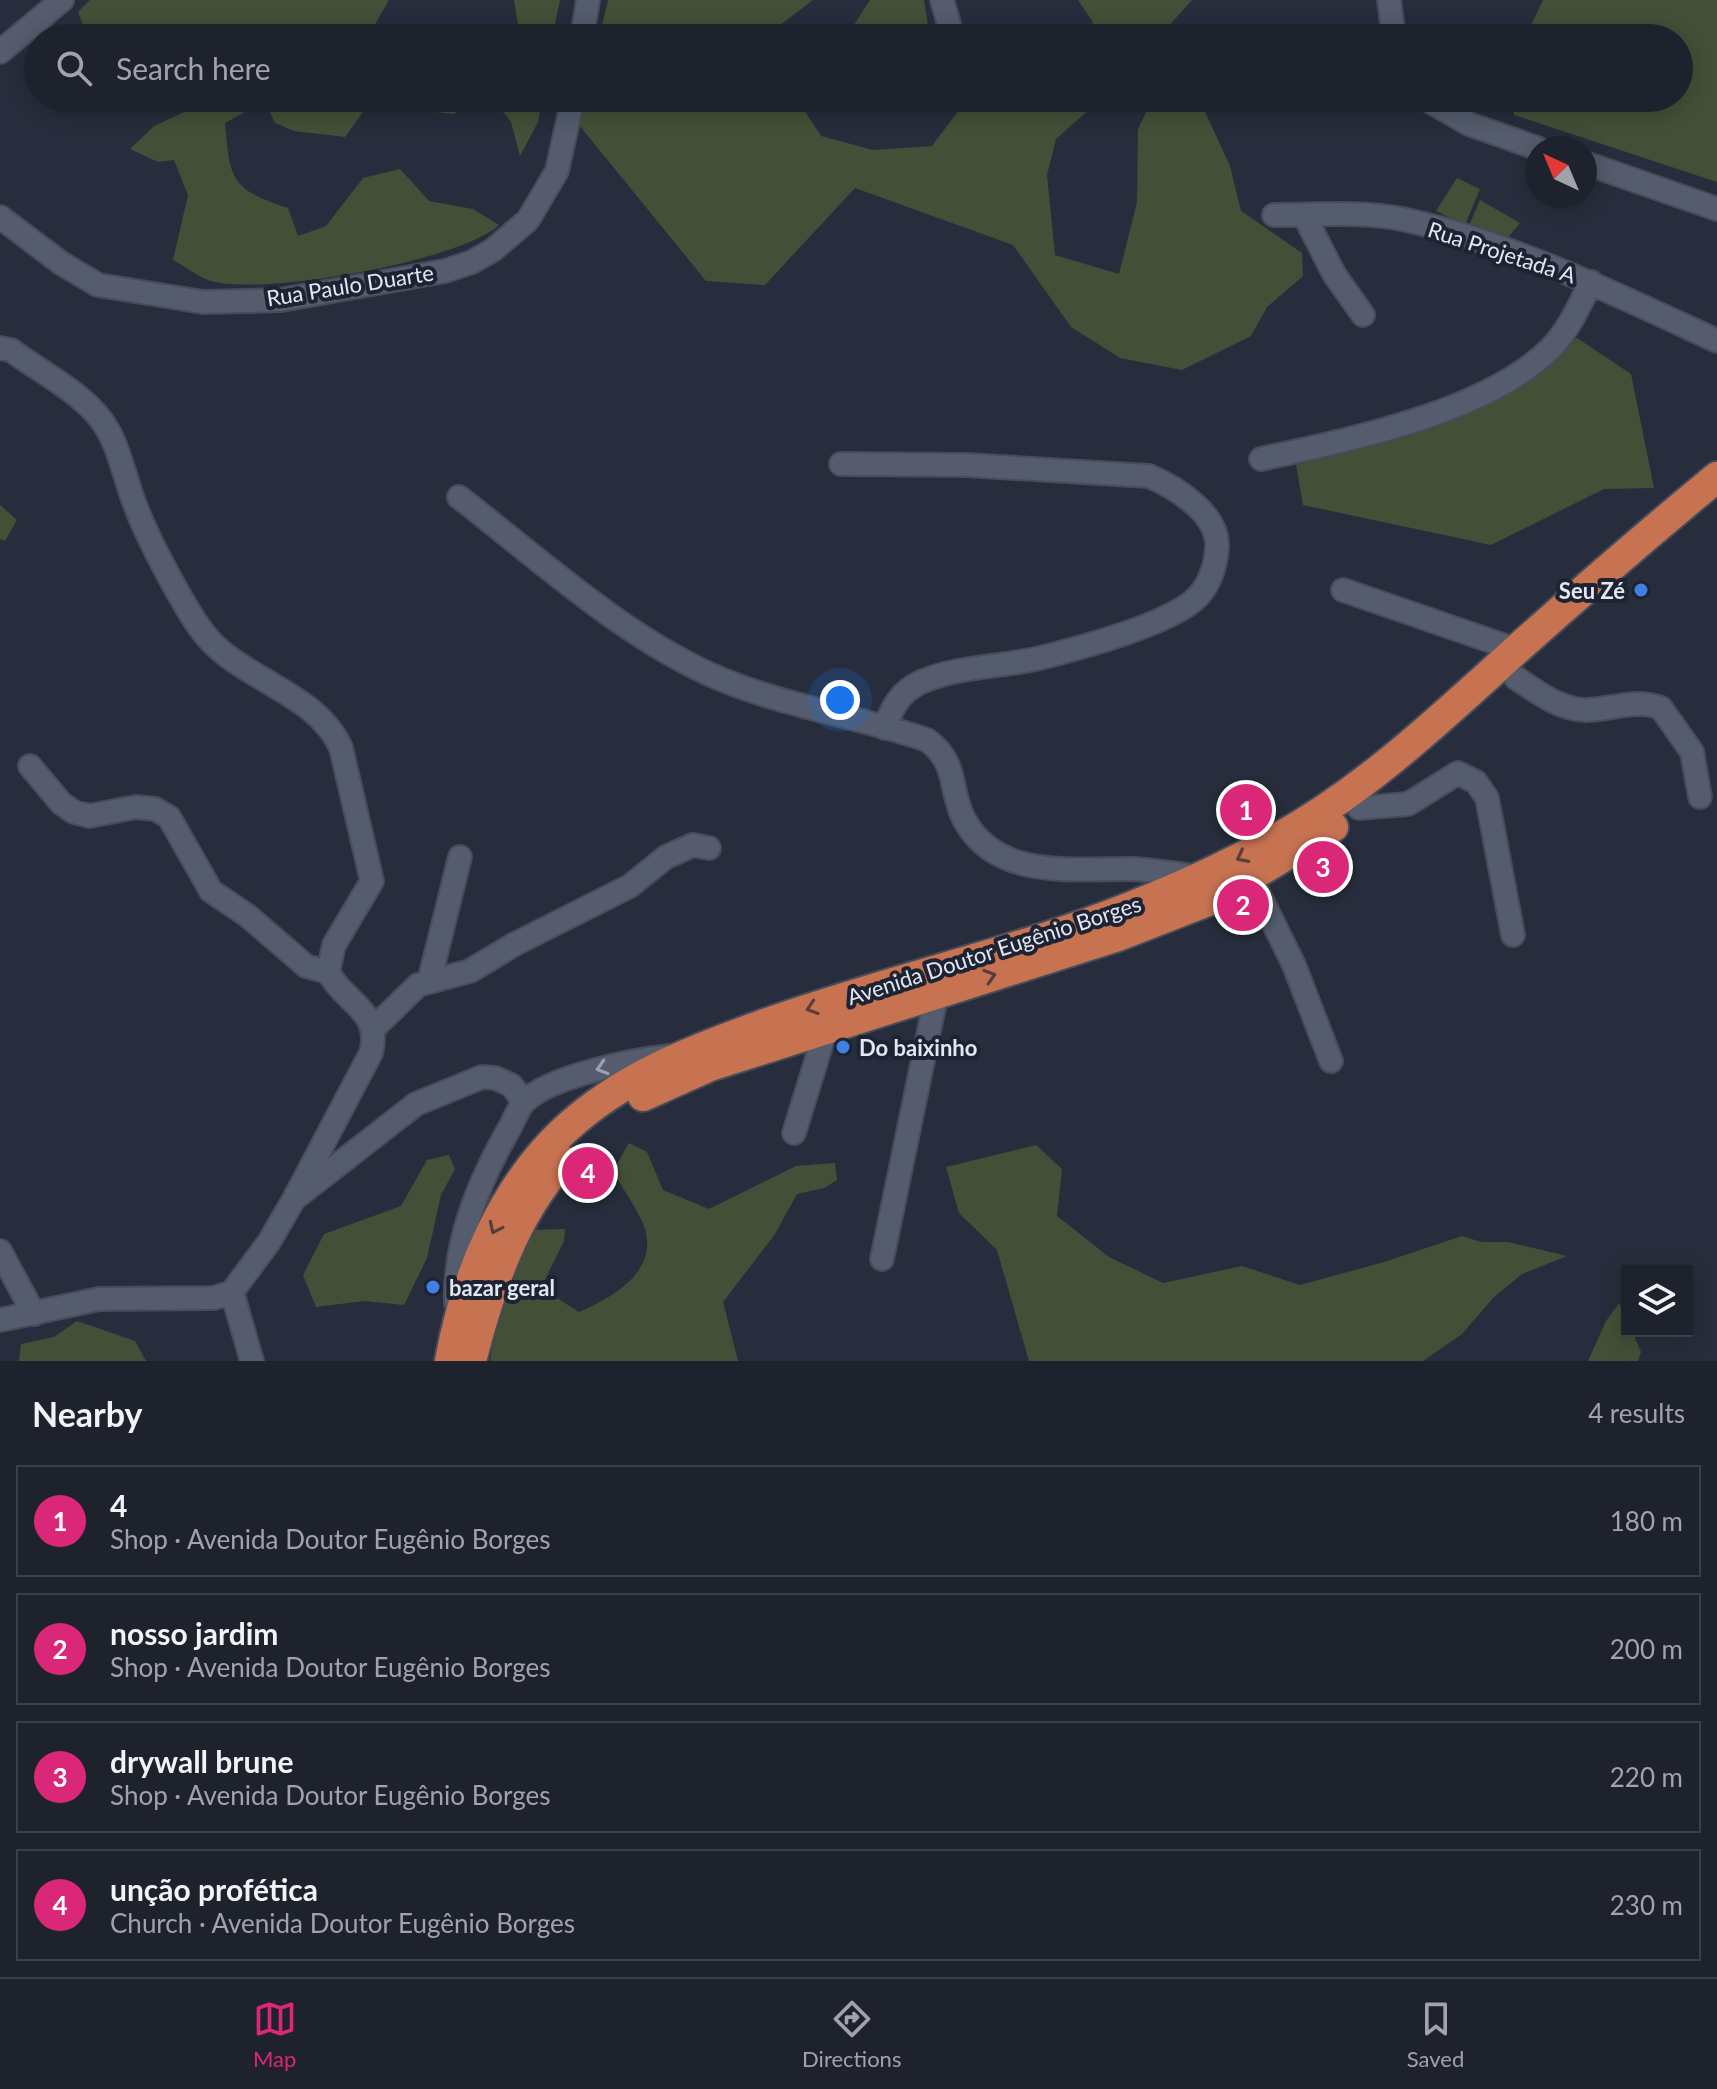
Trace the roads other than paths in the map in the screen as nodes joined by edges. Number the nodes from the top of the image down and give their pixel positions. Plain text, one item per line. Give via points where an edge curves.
1 (62, 0) edge
2 (588, 0) edge
3 (942, 0) edge
4 (1389, 0) edge
5 (33, 24) edge
6 (584, 24) edge
7 (949, 24) edge
8 (1392, 24) edge
9 (24, 32) edge
10 (0, 52) edge
11 (570, 112) edge
12 (1448, 112) edge
13 (1525, 144) edge
14 (1597, 167) edge
15 (1717, 209) edge
16 (1274, 215) dead end
17 (1304, 215) junction
18 (0, 217) edge
19 (1591, 282) junction
20 (1363, 315) dead end
21 (1717, 341) edge
22 (0, 348) edge
23 (1261, 459) dead end
24 (841, 464) dead end
25 (1717, 477) edge
26 (459, 497) dead end
27 (1717, 502) edge
28 (1343, 590) dead end
29 (1516, 664) junction
30 (885, 728) junction
31 (30, 766) dead end
32 (1700, 797) dead end
33 (1359, 808) junction
34 (709, 848) dead end
35 (460, 857) dead end
36 (1202, 877) junction
37 (1251, 878) junction
38 (1513, 935) dead end
39 (328, 972) junction
40 (429, 982) junction
41 (937, 992) junction
42 (827, 1026) junction
43 (374, 1028) junction
44 (679, 1055) junction
45 (1331, 1061) dead end
46 (524, 1102) junction
47 (794, 1133) dead end
48 (294, 1199) junction
49 (0, 1251) edge
50 (882, 1259) dead end
51 (232, 1292) junction
52 (34, 1314) junction
53 (0, 1320) edge
54 (457, 1326) junction
55 (252, 1361) edge
56 (450, 1361) edge
57 (471, 1361) edge

1 - 5 street
2 - 6 street
3 - 7 street
4 - 8 street
9 - 10 street
11 - 18 street, Rua Paulo Duarte via 557,171 528,220 493,250 445,271 281,300 203,302 98,285
12 - 13 street
14 - 15 street
16 - 17 street, Rua Projetada A
17 - 19 street, Rua Projetada A via 1401,219
17 - 20 street via 1328,264
19 - 21 street, Rua Projetada A
19 - 23 street via 1551,348 1497,384 1391,429
22 - 39 street via 11,350 79,398 111,438 137,511 203,633 237,665 310,713 341,748 372,881 334,945
24 - 30 street via 1149,476 1175,487 1201,512 1217,539 1216,564 1203,590 1164,618 1041,658 922,681 895,702
25 - 29 highway, Avenida Doutor Eugênio Borges
26 - 30 street via 601,606 722,680
27 - 29 highway, Avenida Doutor Eugênio Borges
28 - 29 street
29 - 32 street via 1564,706 1586,710 1635,703 1661,708 1692,752
29 - 33 highway, Avenida Doutor Eugênio Borges
29 -> 36 highway, Avenida Doutor Eugênio Borges via 1386,766 1271,842
30 - 36 street via 927,740 941,750 964,819 976,836 1004,856 1043,870 1136,869
31 - 39 street via 74,812 89,816 136,807 169,817 211,891 306,966
33 - 37 highway, Avenida Doutor Eugênio Borges
33 - 38 street via 1408,804 1458,773 1476,782 1487,798
34 - 40 street via 693,845 666,857 595,906 470,971
35 - 40 street
36 -> 44 highway, Avenida Doutor Eugênio Borges via 1086,923
41 -> 37 highway, Avenida Doutor Eugênio Borges via 1118,936 1213,899
37 - 45 street via 1294,965
39 - 43 street
40 - 43 street via 418,985
41 - 42 highway, Avenida Doutor Eugênio Borges
41 - 50 street
42 - 47 street
42 - 57 highway, Avenida Doutor Eugênio Borges via 658,1088 582,1140 523,1218 486,1304
43 - 48 street via 371,1053
44 -> 46 street via 607,1066
44 -> 54 highway, Avenida Doutor Eugênio Borges via 607,1097 567,1127 539,1158 506,1203
46 - 48 street via 511,1085 495,1078 461,1083 416,1104
46 - 54 street via 486,1171 464,1231 455,1286
48 - 51 street
49 - 52 street
51 - 52 street via 214,1298 99,1299
51 - 55 street
52 - 53 street
54 - 56 highway, Avenida Doutor Eugênio Borges

